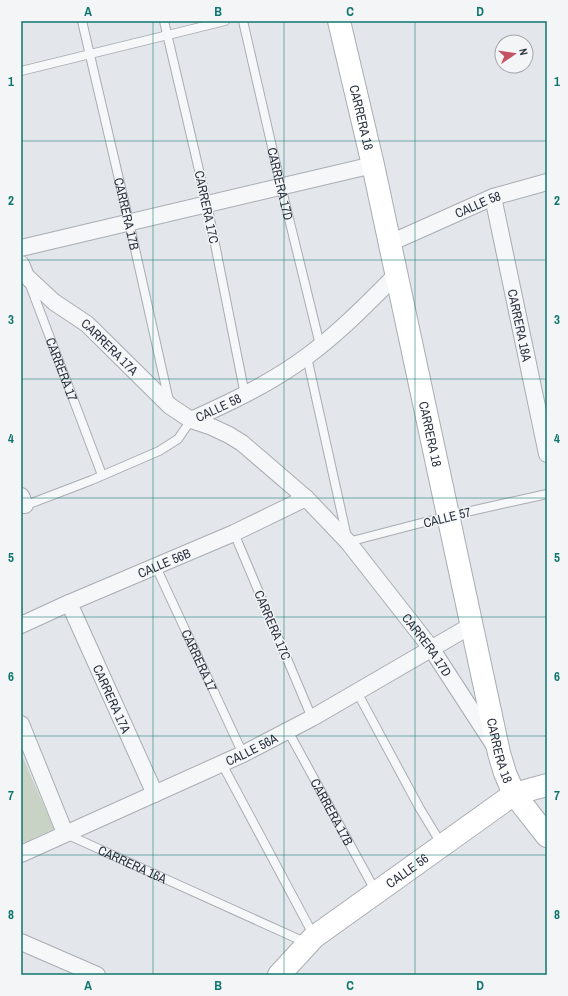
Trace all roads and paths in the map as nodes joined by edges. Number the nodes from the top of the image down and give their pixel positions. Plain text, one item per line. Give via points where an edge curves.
1 (82, 21) edge
2 (164, 21) edge
3 (225, 21) edge
4 (244, 21) edge
5 (339, 21) edge
6 (167, 35) junction
7 (90, 54) junction
8 (21, 71) edge
9 (373, 165) junction
10 (547, 182) edge
11 (281, 186) junction
12 (493, 197) junction
13 (207, 204) junction
14 (129, 222) junction
15 (390, 243) junction
16 (21, 248) edge
17 (24, 270) edge
18 (396, 275) junction
19 (320, 345) junction
20 (307, 357) junction
21 (245, 395) junction
22 (170, 406) junction
23 (191, 420) junction
24 (547, 454) edge
25 (102, 475) junction
26 (547, 494) edge
27 (306, 498) junction
28 (22, 502) edge
29 (448, 516) junction
30 (234, 533) junction
31 (348, 542) junction
32 (156, 567) junction
33 (69, 603) junction
34 (21, 625) edge
35 (472, 625) junction
36 (431, 648) junction
37 (357, 692) junction
38 (312, 718) junction
39 (21, 725) edge
40 (288, 731) junction
41 (499, 753) junction
42 (243, 754) junction
43 (222, 764) junction
44 (547, 786) edge
45 (155, 794) junction
46 (514, 794) junction
47 (65, 833) junction
48 (547, 836) edge
49 (442, 846) junction
50 (21, 854) edge
51 (376, 892) junction
52 (311, 940) junction
53 (21, 942) edge
54 (97, 975) edge
55 (279, 975) edge

1 - 7 lane, CARRERA 17B
2 - 6 lane, CARRERA 17C
3 - 6 lane
4 - 11 lane, CARRERA 17D
5 - 9 street, CARRERA 18
6 - 7 lane
6 - 13 lane, CARRERA 17C
7 - 8 lane
7 - 14 lane, CARRERA 17B
9 - 11 street
9 - 15 street, CARRERA 18
10 - 12 street, CALLE 58
11 - 13 street
11 - 19 lane, CARRERA 17D
12 - 15 street, CALLE 58
12 - 24 street, CARRERA 18A
13 - 14 street
13 - 21 lane, CARRERA 17C
14 - 16 street
14 - 22 lane, CARRERA 17B
15 - 18 street, CARRERA 18
17 - 22 street, CARRERA 17A via 54,302 87,324
17 - 25 lane, CARRERA 17
18 - 19 street, CALLE 58
18 - 29 street, CARRERA 18
19 - 20 street, CALLE 58
20 - 21 street, CALLE 58
20 - 31 lane, CARRERA 17D
21 - 23 street, CALLE 58
22 - 23 street, CARRERA 17A
23 - 25 lane, CALLE 58 via 178,439 159,451
23 - 27 street via 242,443
25 - 28 lane, CALLE 58
26 - 29 lane, CALLE 57
27 - 30 street, CALLE 56B
27 - 31 street, CARRERA 17D
29 - 31 lane, CALLE 57
29 - 35 street, CARRERA 18
30 - 32 street, CALLE 56B
30 - 38 lane, CARRERA 17C
31 - 36 street, CARRERA 17D
32 - 33 street, CALLE 56B
32 - 42 lane, CARRERA 17
33 - 34 street, CALLE 56B
33 - 45 street, CARRERA 17A
35 - 36 street, CALLE 56A
35 - 41 street, CARRERA 18
36 - 37 street, CALLE 56A
36 - 41 street, CARRERA 17D
37 - 38 street, CALLE 56A
37 - 49 lane
38 - 40 street, CALLE 56A
39 - 47 street
40 - 42 street, CALLE 56A
40 - 51 lane, CARRERA 17B
41 - 46 street, CARRERA 18
42 - 43 street, CALLE 56A
43 - 45 street, CALLE 56A
43 - 52 lane
44 - 46 street, CALLE 56
45 - 47 street, CALLE 56A
46 - 48 street, CARRERA 18
46 - 49 street, CALLE 56
47 - 50 street, CALLE 56A
47 - 52 lane, CARRERA 16A
49 - 51 street, CALLE 56
51 - 52 street, CALLE 56
52 - 55 street, CALLE 56
53 - 54 street

